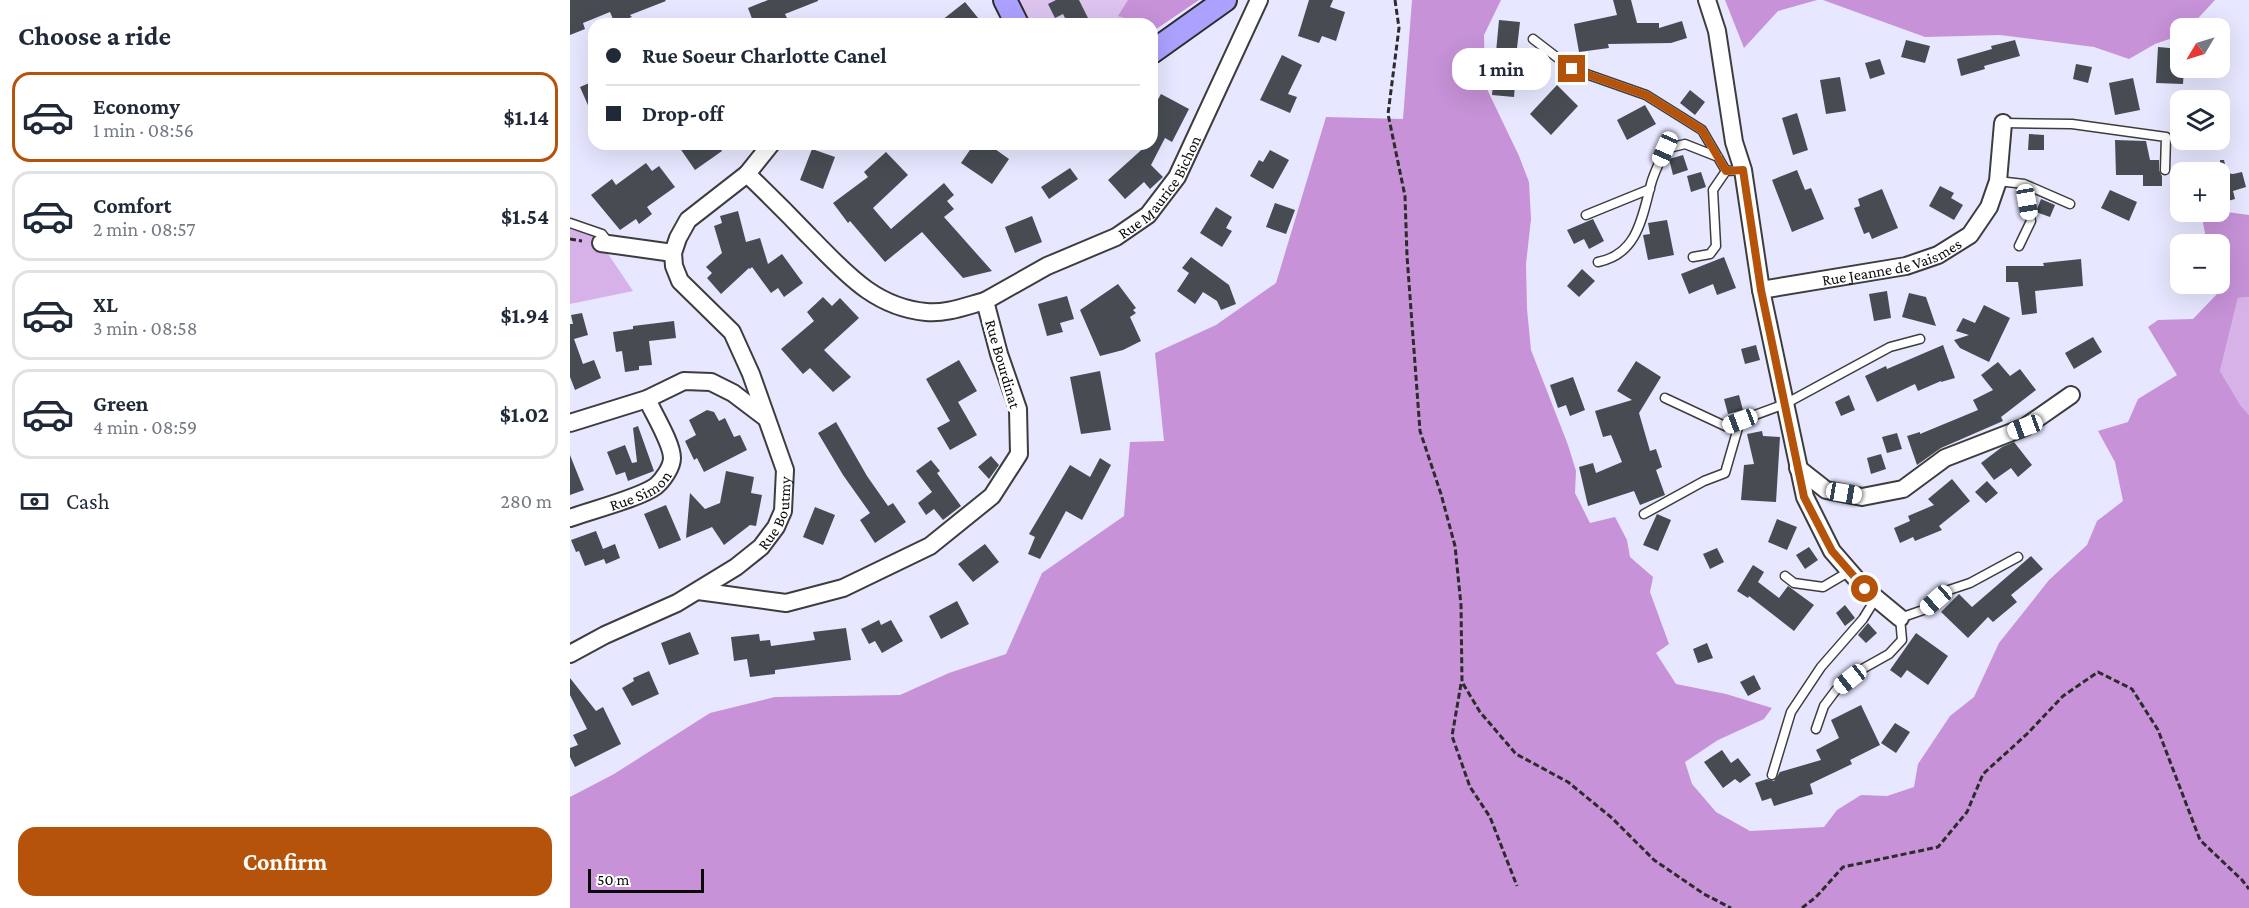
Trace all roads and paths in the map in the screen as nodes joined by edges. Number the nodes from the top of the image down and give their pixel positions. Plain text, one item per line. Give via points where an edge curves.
1 (1005, 0) edge
2 (1225, 0) edge
3 (1259, 0) edge
4 (1395, 0) edge
5 (1707, 0) edge
6 (1014, 18) edge
7 (1533, 39) dead end
8 (1158, 48) edge
9 (2003, 123) joint
10 (766, 150) edge
11 (1718, 158) junction
12 (2165, 170) dead end
13 (1735, 171) junction
14 (747, 174) junction
15 (1998, 181) junction
16 (2024, 184) junction
17 (1650, 189) junction
18 (2070, 204) dead end
19 (1586, 215) dead end
20 (570, 224) edge
21 (605, 243) joint
22 (2019, 246) dead end
23 (673, 253) junction
24 (1693, 257) dead end
25 (1598, 262) dead end
26 (1761, 290) junction
27 (985, 301) junction
28 (1920, 339) dead end
29 (2071, 395) dead end
30 (1665, 398) dead end
31 (647, 399) junction
32 (1785, 404) junction
33 (766, 418) junction
34 (1740, 421) junction
35 (570, 423) edge
36 (1798, 468) junction
37 (1644, 514) dead end
38 (570, 518) edge
39 (2018, 557) dead end
40 (1850, 571) junction
41 (1785, 576) dead end
42 (699, 591) junction
43 (1876, 598) junction
44 (1900, 618) junction
45 (570, 654) edge
46 (1462, 682) junction
47 (1816, 729) dead end
48 (1772, 775) dead end
49 (1517, 886) dead end
50 (2249, 890) edge
51 (1731, 908) edge
52 (1802, 908) edge

1 - 6 street
2 - 8 street
3 - 27 street, Rue Maurice Bichon via 1177,177 1148,215 1116,237 1047,266
4 - 46 path via 1399,28 1388,114 1405,196 1420,431 1455,546
5 - 13 street via 1717,31
7 - 11 lane via 1572,69 1646,95 1702,130
9 - 12 lane via 2072,124 2166,137
9 - 15 street, Rue Jeanne de Vaismes
10 - 14 street
11 - 13 lane
11 - 17 lane via 1685,144 1665,149
13 - 24 lane via 1713,190 1716,246 1710,254
13 - 26 street
14 - 23 street via 688,220
14 - 27 street, Rue Bourdinat via 854,281 878,297 900,307 928,312
15 - 16 lane
15 - 26 street, Rue Jeanne de Vaismes via 1989,207 1970,235 1938,255 1906,266
16 - 18 lane
16 - 22 lane via 2031,221
17 - 19 lane
17 - 25 lane via 1635,239 1622,252
20 - 21 lane via 602,234
21 - 23 street
23 - 33 street, Rue Boutmy via 680,281 732,332
26 - 32 street
27 - 42 street, Rue Bourdinat via 1018,409 1019,454 992,496 930,546 843,588 786,603
28 - 32 lane via 1890,347
29 - 36 street via 2025,427 1945,458 1903,489 1862,496 1826,490
30 - 34 lane via 1725,426
31 - 33 street via 684,381 711,382
31 - 35 street
31 - 38 street, Rue Simon via 668,442 672,458 667,474 657,485 640,493
32 - 34 lane
32 - 36 street
33 - 42 street, Rue Boutmy via 785,470 783,511 761,547
34 - 37 lane via 1725,473
36 - 40 street via 1804,497 1832,551
39 - 44 lane via 1970,584 1946,591 1926,609
40 - 41 lane via 1823,587 1794,583
40 - 43 street
42 - 45 street, Rue Boutmy
43 - 44 street
43 - 48 lane via 1791,712
44 - 47 lane via 1902,640 1836,690 1824,706
46 - 49 path via 1452,736 1470,787 1490,817
46 - 51 path via 1480,712 1516,754 1568,782 1654,860
50 - 52 path via 2200,840 2158,730 2132,689 2098,672 2063,696 1983,774 1967,812 1938,847 1843,867

